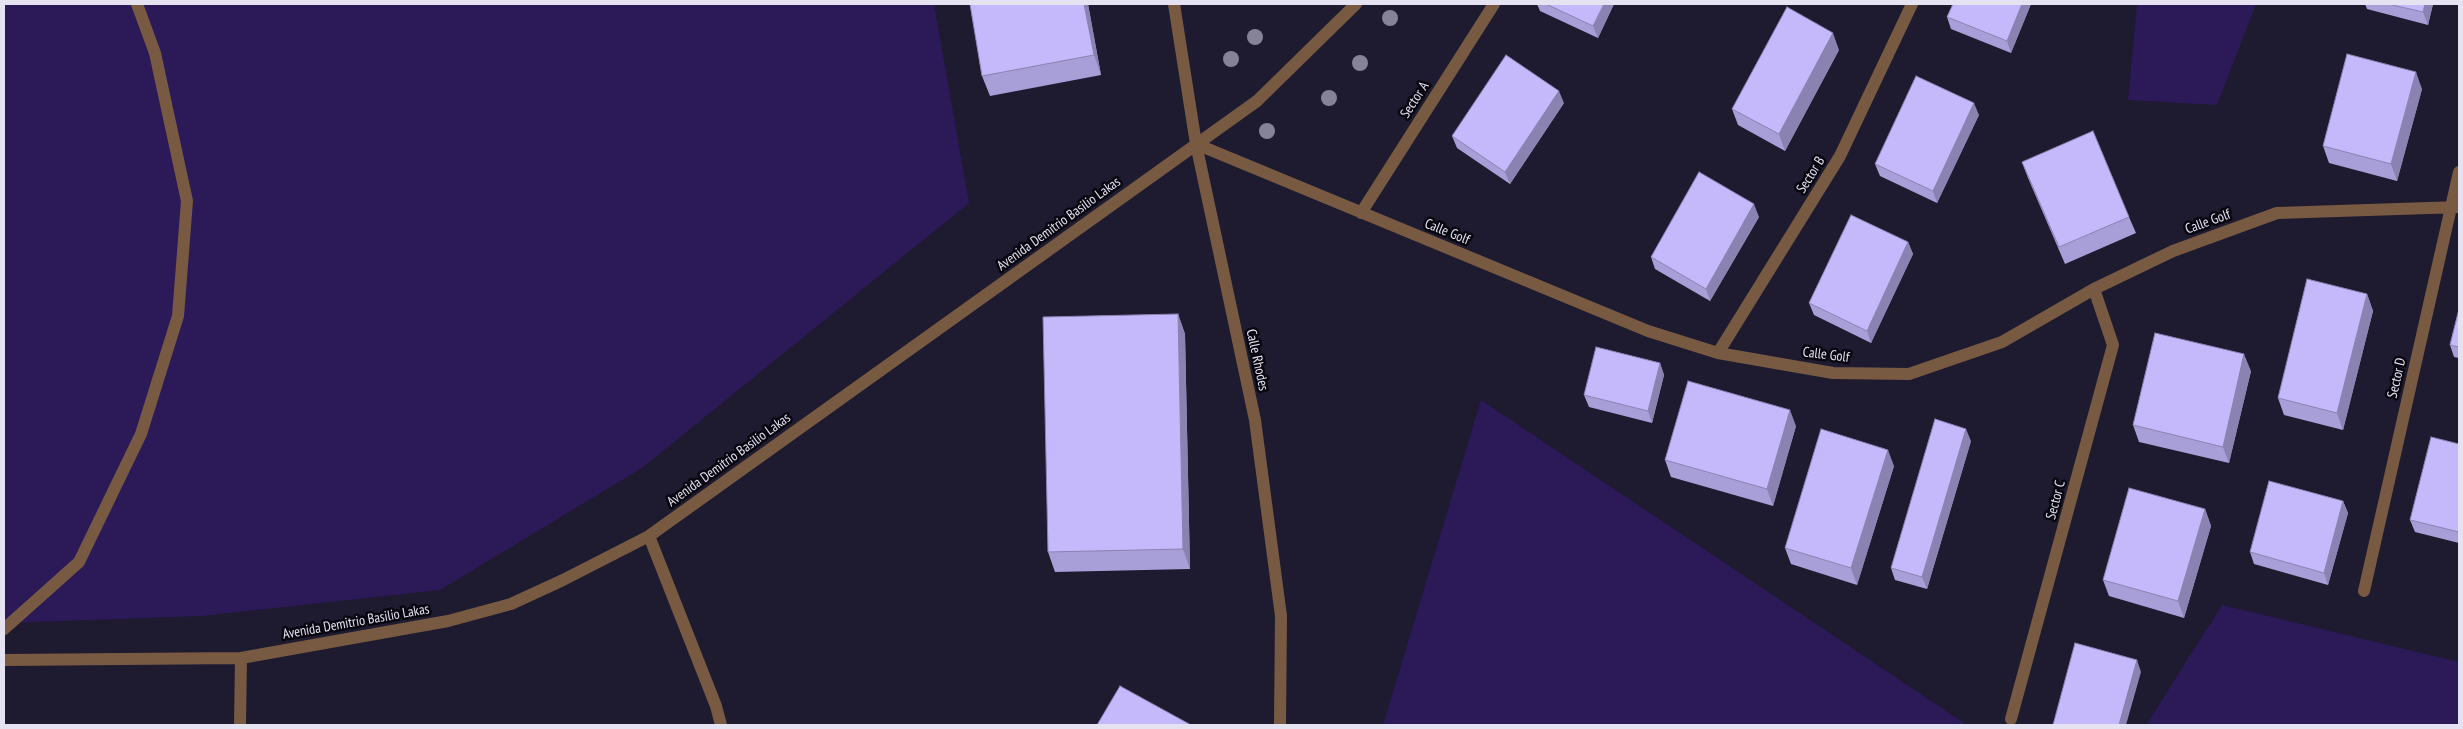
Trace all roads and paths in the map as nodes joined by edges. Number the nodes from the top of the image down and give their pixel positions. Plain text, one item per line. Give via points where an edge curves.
1 (138, 4) edge
2 (1174, 4) edge
3 (1356, 4) edge
4 (1494, 4) edge
5 (1912, 4) edge
6 (1196, 144) junction
7 (2459, 172) edge
8 (2455, 207) edge
9 (1361, 213) junction
10 (2094, 289) junction
11 (1718, 353) junction
12 (649, 536) junction
13 (2364, 591) dead end
14 (4, 630) edge
15 (241, 658) junction
16 (4, 660) edge
17 (2011, 720) dead end
18 (240, 725) edge
19 (721, 725) edge
20 (1280, 725) edge

1 - 14 street via 155,53 187,201 178,316 141,434 80,562
2 - 6 street, Calle Rhodes
3 - 6 street, Avenida Demitrio Basilio Lakas via 1257,101
4 - 9 street, Sector A
5 - 11 street, Sector B via 1840,156
6 - 9 street, Calle Golf
6 - 12 street, Avenida Demitrio Basilio Lakas
6 - 20 street, Calle Rhodes via 1255,420 1281,616
7 - 8 street, Sector D
8 - 10 street, Calle Golf via 2277,213 2173,251
8 - 13 street, Sector D
9 - 11 street, Calle Golf via 1648,331
10 - 11 street, Calle Golf via 2002,342 1909,374 1833,373
10 - 17 street, Sector C via 2113,345
12 - 15 street, Avenida Demitrio Basilio Lakas via 512,604 448,621
12 - 19 street
15 - 16 street, Avenida Demitrio Basilio Lakas
15 - 18 street

